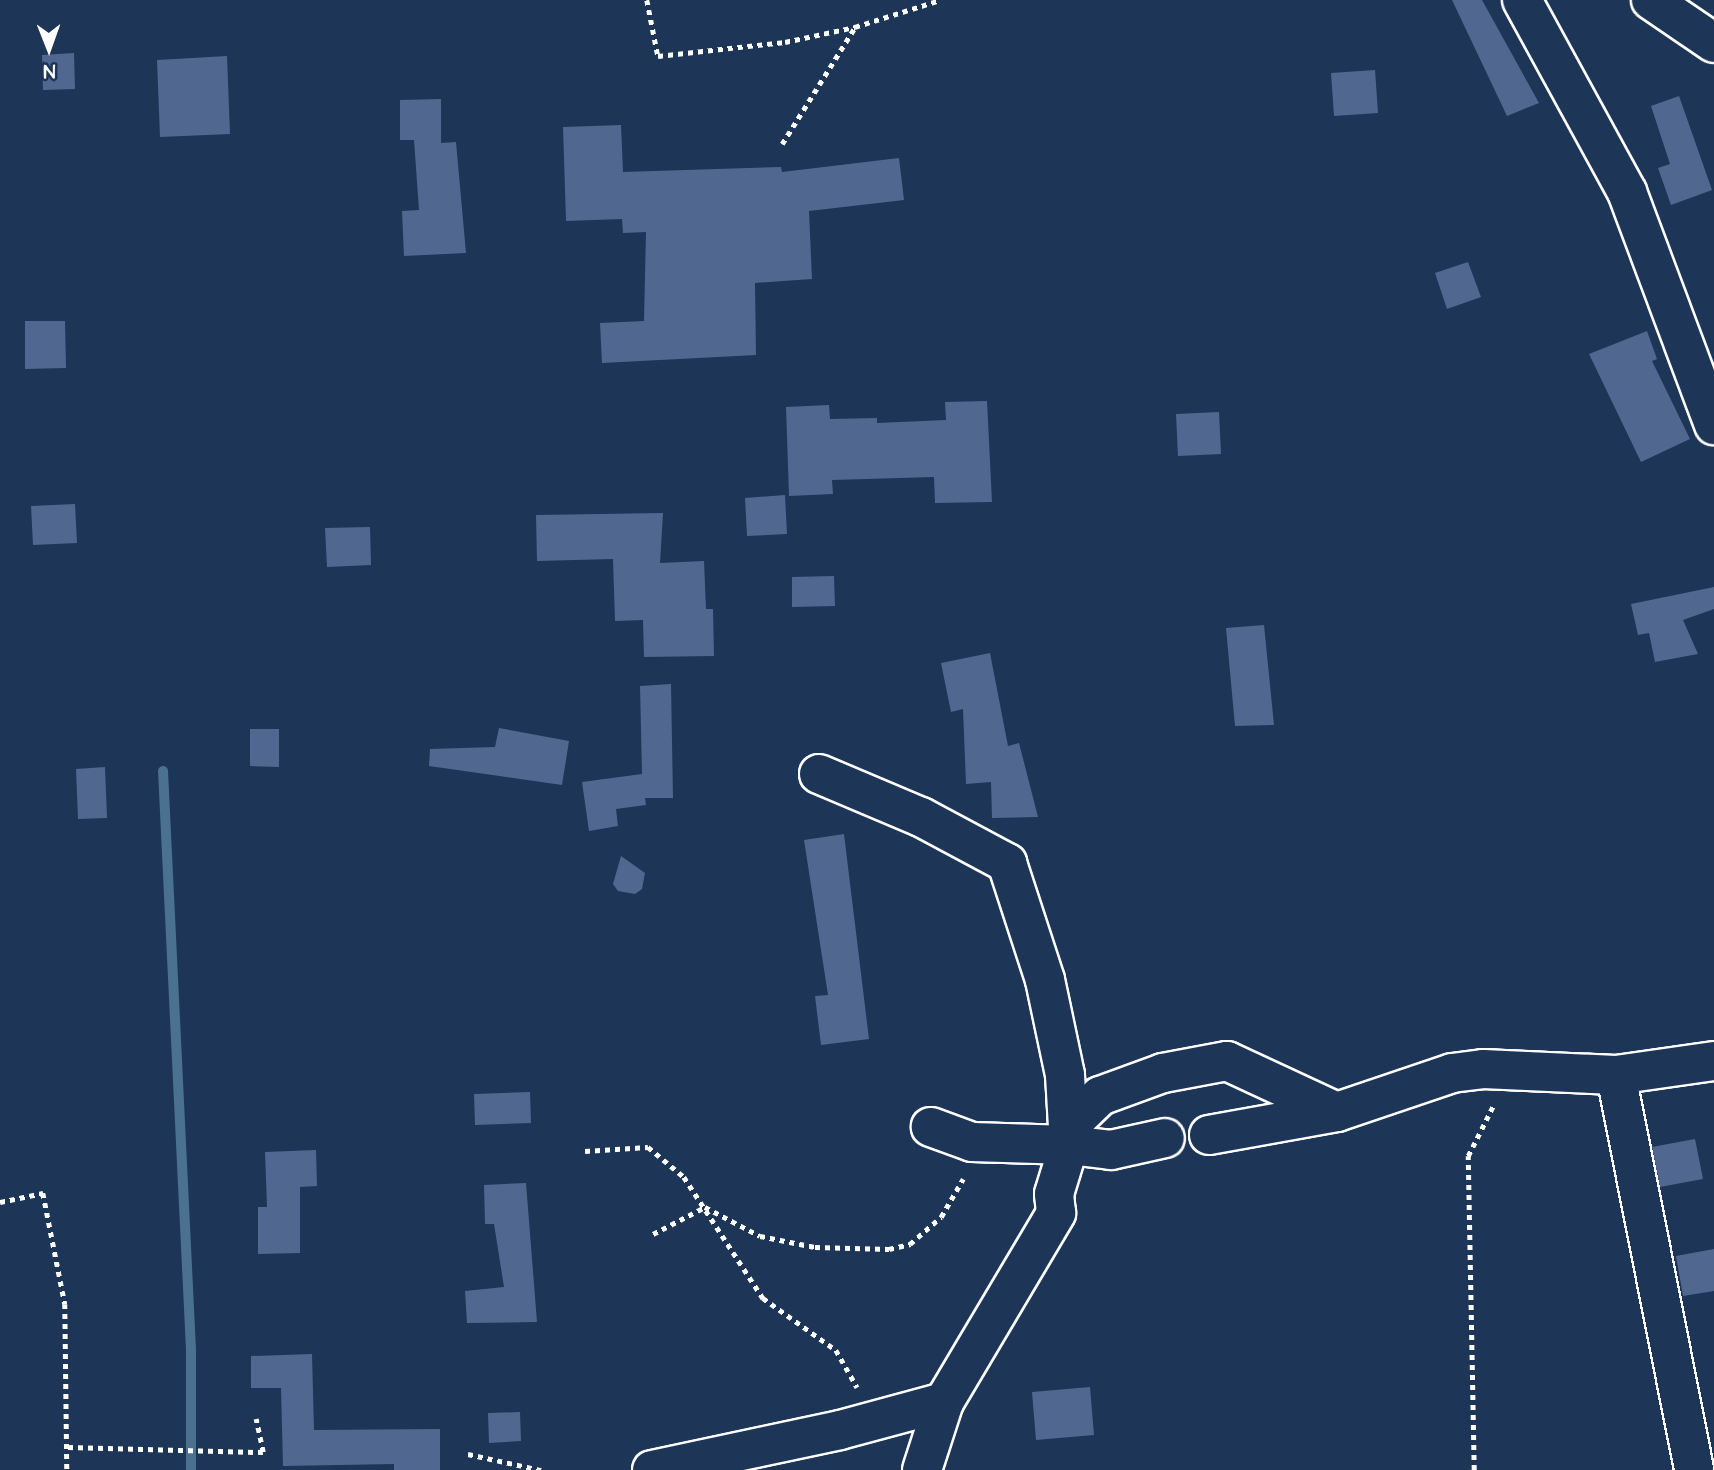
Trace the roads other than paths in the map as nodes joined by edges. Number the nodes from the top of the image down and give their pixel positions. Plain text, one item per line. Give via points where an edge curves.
1 (1522, 0) edge
2 (1651, 0) edge
3 (1714, 43) edge
4 (1714, 425) edge
5 (819, 774) dead end
6 (1714, 1061) edge
7 (1616, 1075) junction
8 (1337, 1112) junction
9 (931, 1128) dead end
10 (1069, 1135) junction
11 (1209, 1135) dead end
12 (1165, 1139) dead end
13 (944, 1402) junction
14 (652, 1470) edge
15 (922, 1470) edge
16 (1694, 1470) edge

1 - 4 street via 1627,192
2 - 3 street
5 - 10 street via 921,817 1007,863 1045,980 1065,1076
6 - 7 street
7 - 8 street via 1452,1073
7 - 16 street
8 - 10 street via 1227,1061 1163,1073 1100,1096
8 - 11 street
9 - 10 street via 972,1142
10 - 12 street via 1111,1150
10 - 13 street via 1054,1194 1056,1213
13 - 14 street
13 - 15 street

